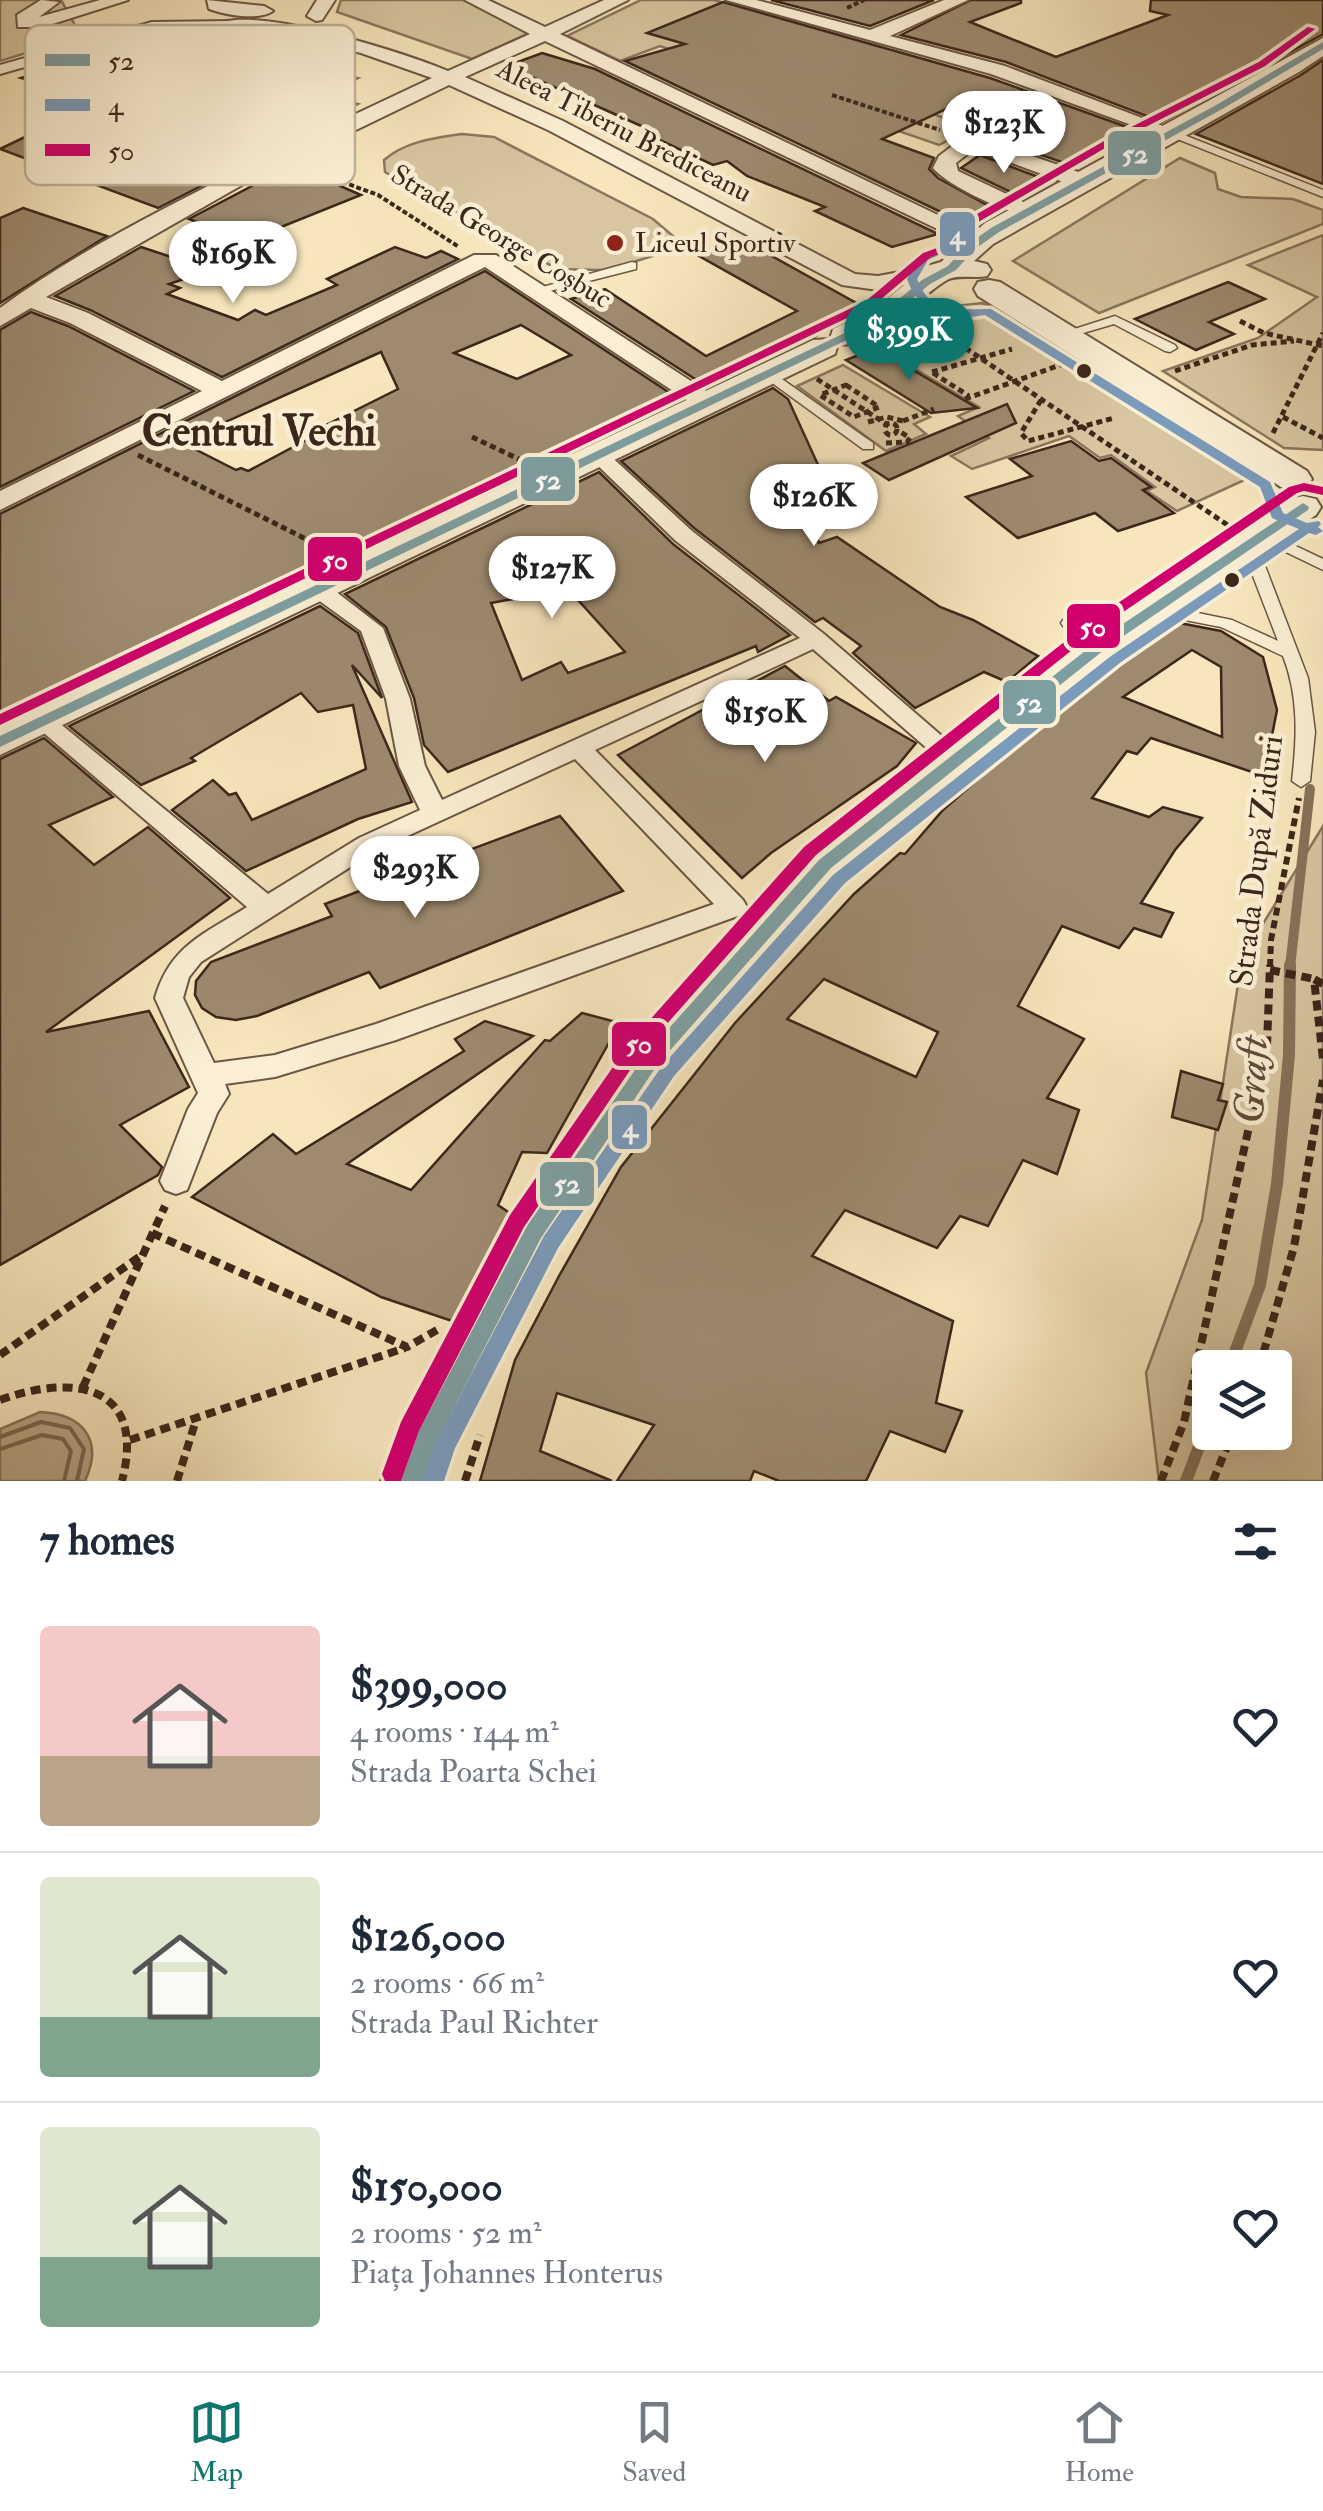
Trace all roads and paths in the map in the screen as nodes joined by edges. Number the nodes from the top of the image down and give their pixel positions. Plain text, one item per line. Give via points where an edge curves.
1 (119, 0) edge
2 (216, 0) edge
3 (474, 0) edge
4 (619, 0) edge
5 (736, 0) edge
6 (959, 0) edge
7 (50, 2) edge
8 (321, 8) edge
9 (234, 24) joint
10 (193, 25) edge
11 (244, 25) edge
12 (546, 33) junction
13 (873, 36) junction
14 (1323, 45) edge
15 (355, 48) edge
16 (25, 63) edge
17 (475, 67) junction
18 (0, 70) edge
19 (449, 78) junction
20 (832, 95) dead end
21 (355, 122) edge
22 (1170, 132) junction
23 (964, 138) junction
24 (1082, 181) junction
25 (228, 185) edge
26 (351, 185) edge
27 (1323, 194) edge
28 (1030, 210) junction
29 (979, 240) junction
30 (482, 260) junction
31 (632, 266) dead end
32 (941, 273) junction
33 (538, 290) junction
34 (27, 298) junction
35 (0, 320) edge
36 (924, 320) dead end
37 (1240, 321) dead end
38 (1323, 333) edge
39 (1294, 341) junction
40 (1321, 345) edge
41 (1068, 348) junction
42 (1170, 348) dead end
43 (1012, 350) dead end
44 (827, 353) junction
45 (981, 359) junction
46 (769, 374) junction
47 (1168, 374) dead end
48 (1013, 380) junction
49 (832, 389) junction
50 (220, 390) junction
51 (1041, 400) junction
52 (708, 403) junction
53 (934, 410) dead end
54 (868, 412) junction
55 (1283, 417) junction
56 (876, 418) junction
57 (1114, 418) dead end
58 (903, 421) junction
59 (1081, 427) junction
60 (472, 437) dead end
61 (1323, 438) edge
62 (1266, 442) dead end
63 (115, 443) junction
64 (868, 446) dead end
65 (598, 454) junction
66 (554, 476) junction
67 (1311, 494) edge
68 (0, 502) edge
69 (1249, 537) junction
70 (312, 542) dead end
71 (1323, 565) edge
72 (318, 589) junction
73 (1154, 609) junction
74 (816, 638) junction
75 (1287, 652) junction
76 (43, 722) junction
77 (0, 742) edge
78 (938, 744) dead end
79 (578, 748) junction
80 (1301, 781) joint
81 (434, 811) junction
82 (264, 906) junction
83 (1270, 970) junction
84 (1319, 981) edge
85 (1323, 1059) edge
86 (208, 1076) junction
87 (1323, 1080) edge
88 (176, 1181) joint
89 (152, 1233) junction
90 (142, 1255) junction
91 (460, 1338) junction
92 (407, 1348) junction
93 (1265, 1350) edge
94 (0, 1355) edge
95 (83, 1386) junction
96 (0, 1400) edge
97 (196, 1419) junction
98 (483, 1428) dead end
99 (130, 1440) junction
100 (1226, 1450) edge
101 (122, 1481) edge
102 (178, 1481) edge
103 (412, 1481) edge
104 (464, 1481) edge
105 (1161, 1481) edge
106 (1214, 1481) edge

1 - 7 street via 24,23
2 - 8 street via 220,7
3 - 12 street
4 - 12 street
5 - 13 street
6 - 13 street
8 - 17 street
9 - 10 street
9 - 11 street, Aleea Tiberiu Brediceanu
12 - 17 street
12 - 29 street
13 - 22 street via 998,70
14 - 22 street via 1272,80
15 - 19 street, Aleea Tiberiu Brediceanu
16 - 18 street
17 - 19 street
19 - 21 street
19 - 32 street, Aleea Tiberiu Brediceanu via 552,123 850,280 878,283
20 - 23 path
22 - 24 street
22 - 27 lane
23 - 24 street
23 - 28 street via 946,160 950,176
24 - 28 street
25 - 34 street
26 - 30 path, Strada George Coșbuc via 378,194
28 - 29 street
29 - 32 street
30 - 33 street, Strada George Coșbuc
30 - 50 street
31 - 33 lane
32 - 41 street via 937,287 974,294 989,288
32 - 44 street
33 - 52 street, Strada George Coșbuc
34 - 35 street
34 - 50 street
36 - 45 path
37 - 39 path
38 - 40 path
39 - 40 path
39 - 47 path via 1252,345
40 - 55 path
41 - 42 lane via 1114,320
41 - 48 path
41 - 67 street
43 - 45 path
44 - 46 street
44 - 49 path
45 - 48 path
45 - 48 path via 932,372 968,398
46 - 52 street
46 - 64 lane
48 - 51 path
49 - 54 path
49 - 54 path via 846,385 880,407
49 - 54 path via 820,395 854,417
50 - 63 street
51 - 59 path
51 - 59 path via 1022,438
52 - 65 street
53 - 58 path
54 - 56 path
55 - 61 path
55 - 62 path
56 - 58 path
56 - 58 path
57 - 59 path
59 - 69 path
60 - 66 path
63 - 68 street
63 - 70 path
65 - 66 street
65 - 74 street via 684,536
66 - 72 street
67 - 69 street
69 - 71 lane
69 - 73 street
69 - 75 lane, Strada După Ziduri
72 - 76 street
72 - 81 street via 371,628 398,699 412,766
73 - 75 lane via 1226,623
73 - 91 street via 1086,633 825,864 652,1058
74 - 78 street
74 - 79 street
75 - 80 lane, Strada După Ziduri via 1300,678 1306,732
76 - 77 street
76 - 82 street
79 - 81 street
79 - 86 street via 733,907 386,1032 274,1066
80 - 83 path, Strada După Ziduri
81 - 82 street
82 - 86 street via 192,955 176,974 169,998
83 - 84 path
83 - 105 path, Strada După Ziduri via 1267,1045 1218,1275 1184,1422
84 - 85 path
86 - 88 street via 214,1094
87 - 93 path via 1294,1247
88 - 89 path
89 - 90 path
89 - 92 path
90 - 94 path
90 - 95 path
91 - 92 path
91 - 103 street
92 - 97 path
95 - 96 path via 38,1386
95 - 99 path via 116,1407
97 - 99 path
97 - 102 path
98 - 104 path
99 - 101 path
100 - 106 path

